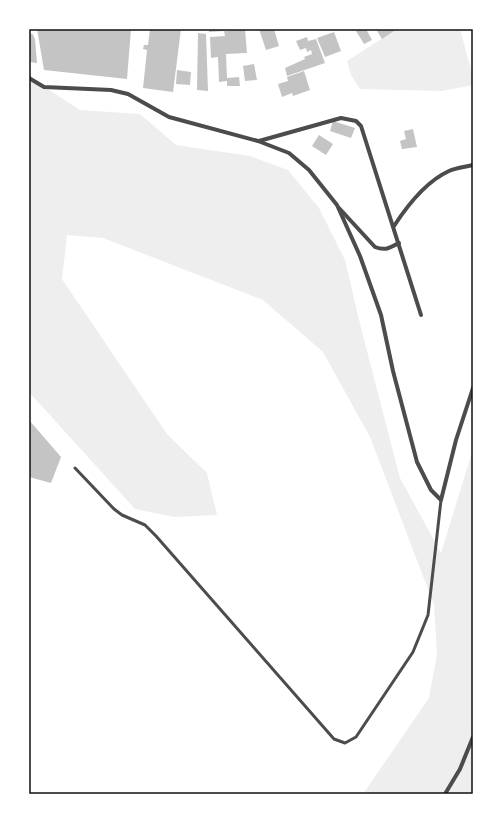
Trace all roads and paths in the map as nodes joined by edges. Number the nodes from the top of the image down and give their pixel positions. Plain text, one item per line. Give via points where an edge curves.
1 (29, 78) edge
2 (258, 141) junction
3 (473, 165) edge
4 (336, 205) junction
5 (394, 226) junction
6 (399, 243) junction
7 (421, 315) dead end
8 (473, 388) edge
9 (75, 468) dead end
10 (442, 500) junction
11 (473, 737) edge
12 (445, 794) edge

1 - 2 street via 44,87 111,90 122,93 169,117
2 - 4 street via 289,154 310,170
2 - 5 street via 341,118 356,121 361,126
3 - 5 street via 449,171 428,186 408,206
4 - 6 street via 375,248 388,249
4 - 10 street via 360,256 381,315 393,371 418,462 431,490
5 - 6 street
6 - 7 street
8 - 10 street via 456,440
9 - 10 lane via 114,509 145,525 156,536 334,739 345,743 356,737 401,672 413,652 428,615
11 - 12 street via 460,769

